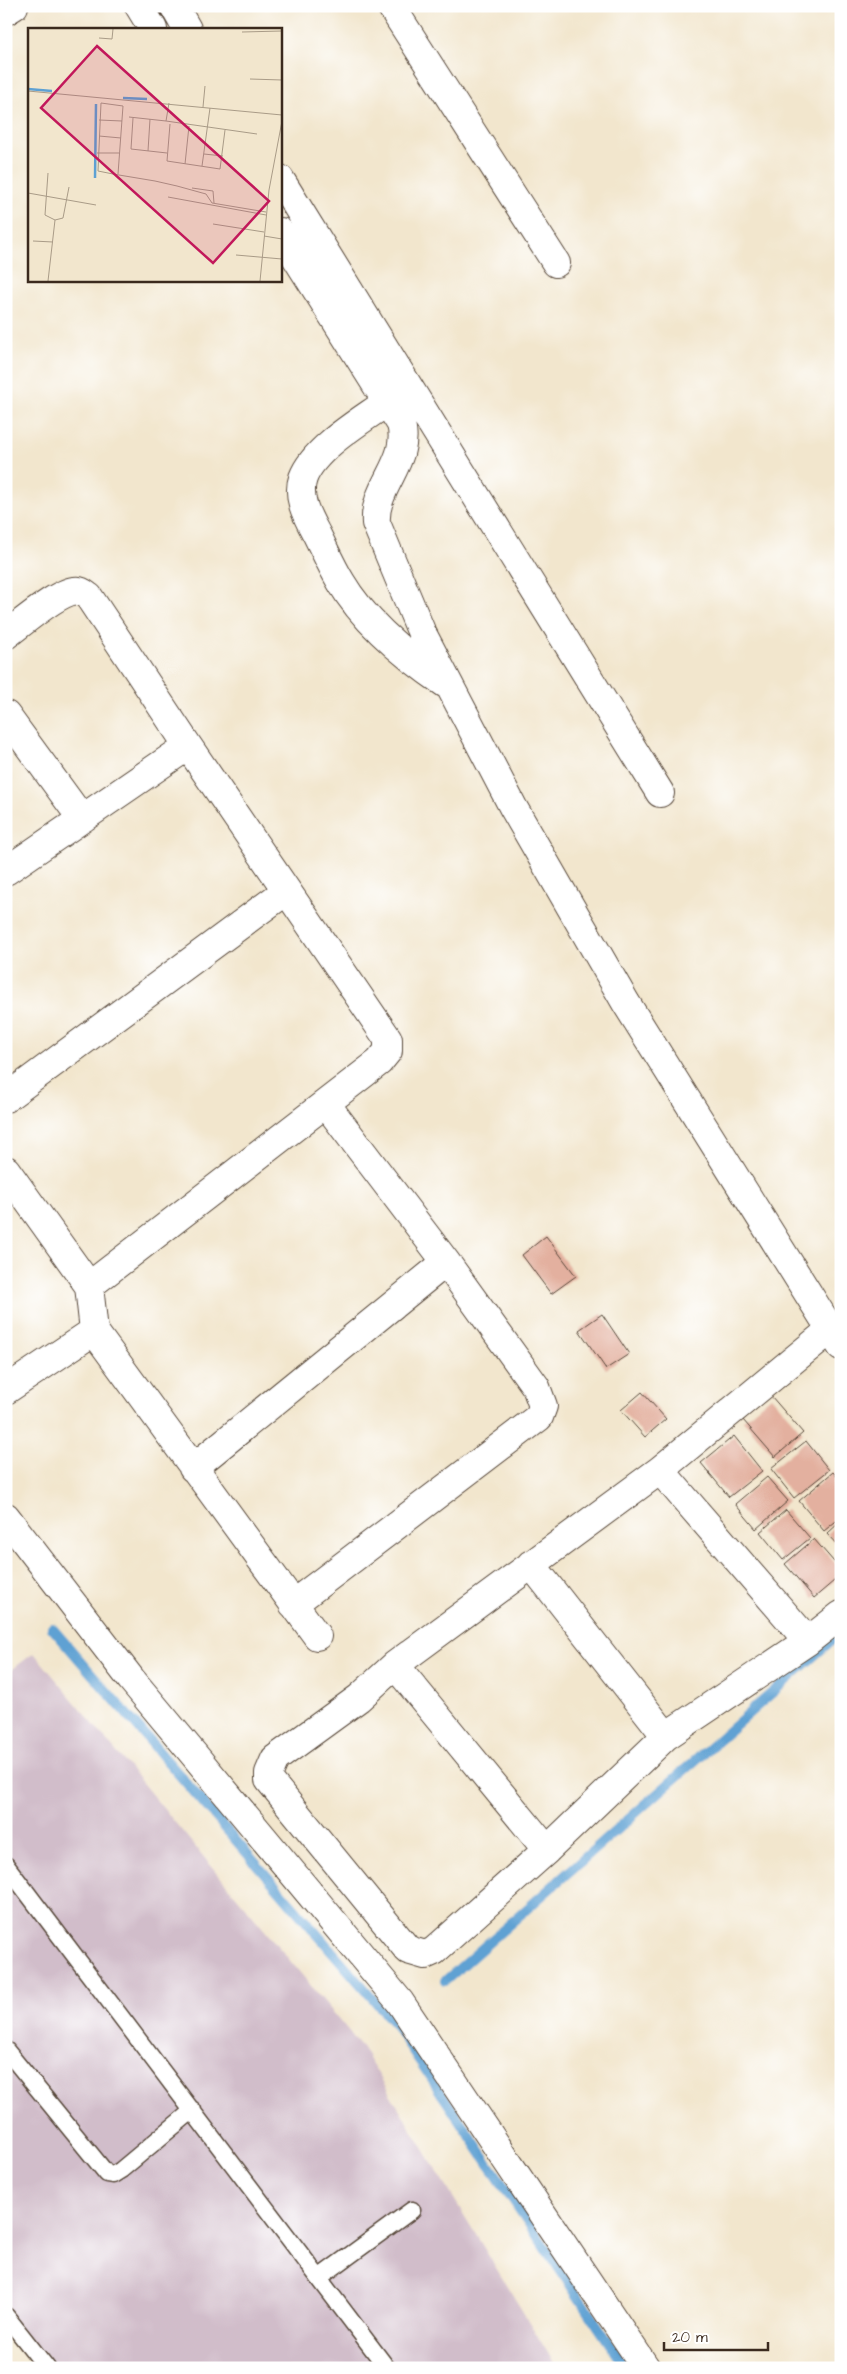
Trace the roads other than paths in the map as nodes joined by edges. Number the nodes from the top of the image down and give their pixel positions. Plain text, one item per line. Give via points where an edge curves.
1 (14, 6) edge
2 (138, 6) edge
3 (174, 6) edge
4 (391, 6) edge
5 (6, 12) edge
6 (152, 28) edge
7 (187, 28) edge
8 (281, 181) edge
9 (281, 234) edge
10 (556, 263) dead end
11 (386, 402) junction
12 (6, 634) edge
13 (450, 686) junction
14 (6, 714) edge
15 (188, 746) junction
16 (660, 793) dead end
17 (82, 819) junction
18 (6, 871) edge
19 (286, 891) junction
20 (6, 1098) edge
21 (326, 1104) junction
22 (6, 1170) edge
23 (446, 1262) junction
24 (89, 1286) junction
25 (94, 1331) junction
26 (835, 1338) edge
27 (6, 1390) edge
28 (194, 1468) junction
29 (660, 1470) junction
30 (6, 1517) edge
31 (530, 1564) junction
32 (293, 1604) junction
33 (841, 1615) edge
34 (317, 1636) dead end
35 (808, 1641) junction
36 (395, 1665) junction
37 (666, 1736) junction
38 (547, 1850) junction
39 (6, 1865) edge
40 (6, 2050) edge
41 (193, 2110) junction
42 (412, 2210) dead end
43 (320, 2277) junction
44 (6, 2316) edge
45 (47, 2368) edge
46 (387, 2368) edge
47 (646, 2368) edge

1 - 5 street
2 - 6 street
3 - 7 street
4 - 10 street
8 - 16 street
9 - 11 street
11 - 13 street via 401,424 404,441 401,454 379,497 376,523 421,631
11 - 13 street via 320,453 309,466 303,479 304,510 342,584 373,622 406,657
12 - 15 street via 59,596 79,590 89,597
13 - 26 street via 513,807 626,1003
14 - 17 street
15 - 17 street
15 - 19 street
17 - 18 street
19 - 20 street
19 - 21 street via 388,1039 388,1051 379,1062
21 - 23 street
21 - 24 street
22 - 24 street
23 - 28 street
23 - 32 street via 536,1387 543,1406 539,1417
24 - 25 street
25 - 27 street
25 - 28 street
26 - 29 street
28 - 32 street
29 - 31 street
29 - 35 street
30 - 47 street via 131,1679 400,2002
31 - 36 street
31 - 37 street
32 - 34 street
33 - 35 street
35 - 37 street
36 - 38 street
36 - 38 street via 359,1698 275,1759 269,1773 269,1780 395,1935 416,1954 434,1951
37 - 38 street
39 - 41 lane
40 - 41 lane via 107,2174 121,2170
41 - 43 lane
42 - 43 lane
43 - 46 lane
44 - 45 lane

